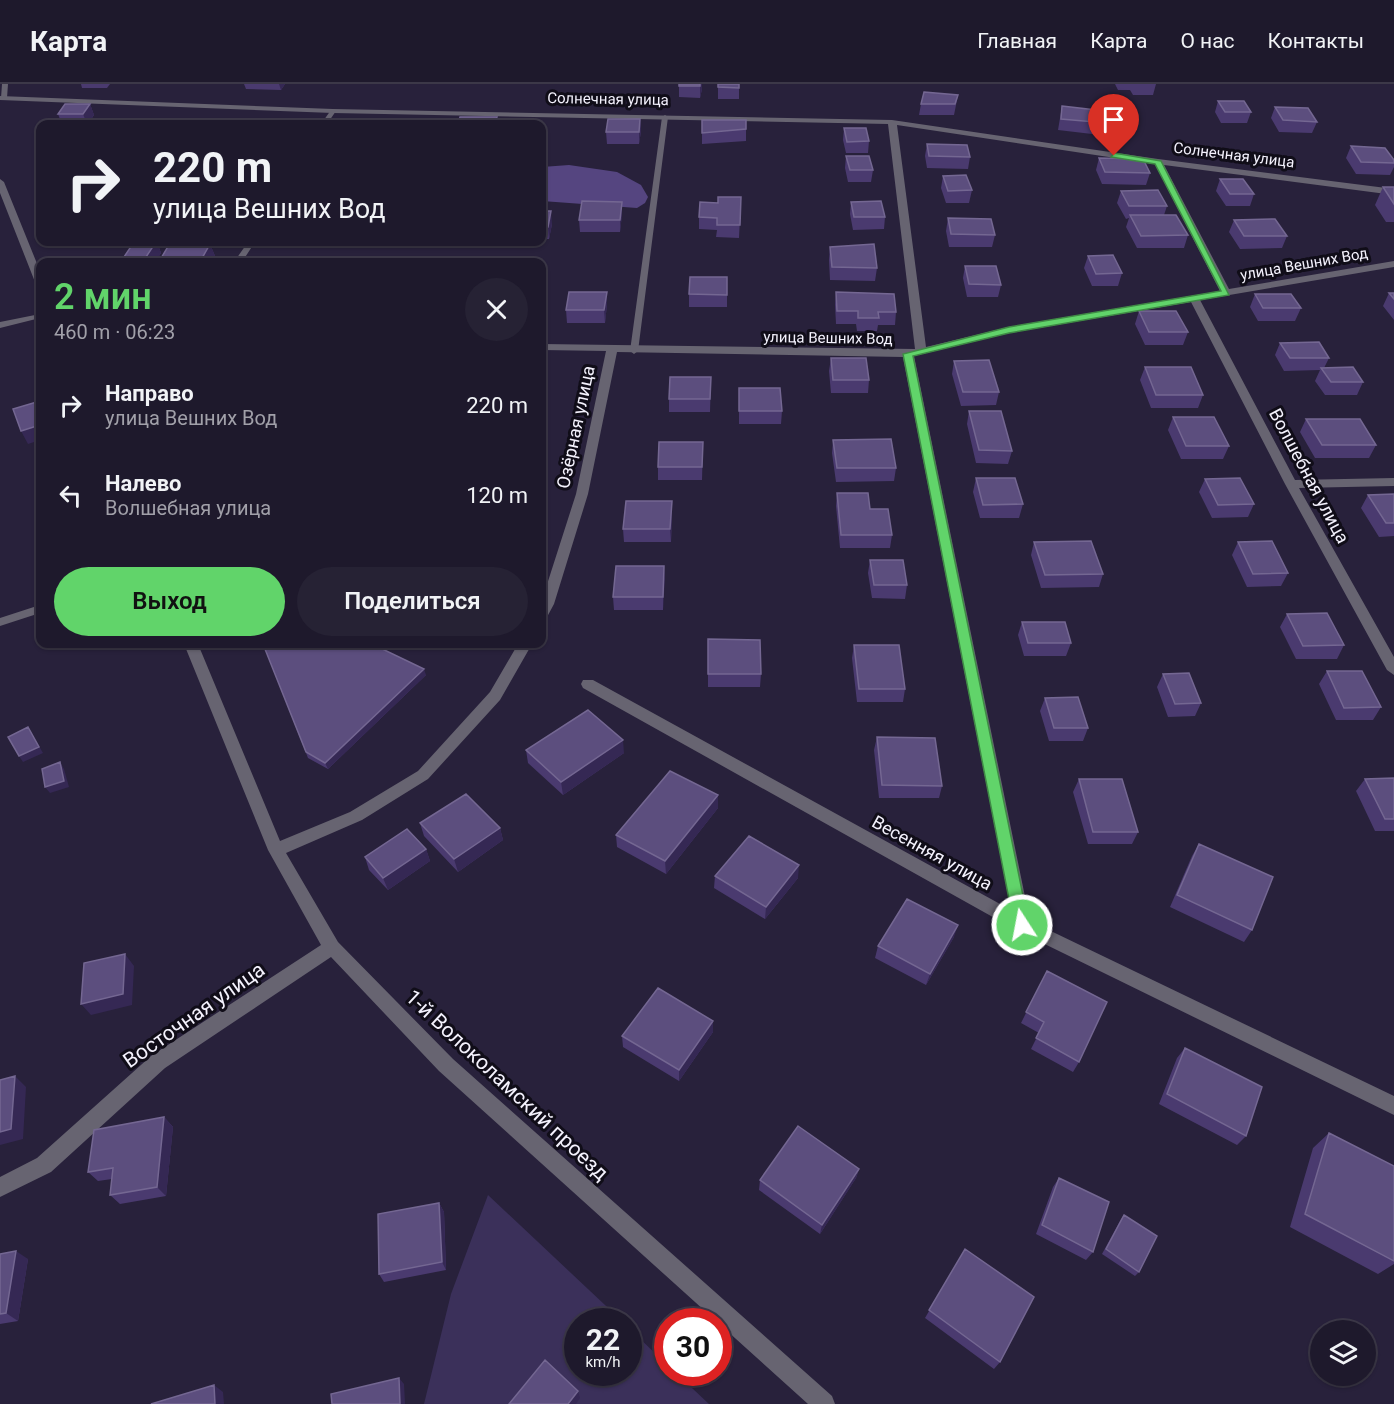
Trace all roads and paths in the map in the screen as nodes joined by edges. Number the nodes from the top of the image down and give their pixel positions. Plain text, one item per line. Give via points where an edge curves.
1 (5, 84) edge
2 (2, 98) edge
3 (333, 111) junction
4 (665, 117) junction
5 (327, 120) edge
6 (892, 122) junction
7 (1158, 162) junction
8 (0, 182) edge
9 (1394, 192) edge
10 (4, 203) edge
11 (1394, 264) edge
12 (36, 273) edge
13 (1226, 293) junction
14 (1194, 298) junction
15 (36, 317) edge
16 (0, 325) edge
17 (546, 347) edge
18 (612, 350) junction
19 (634, 351) junction
20 (914, 353) junction
21 (1394, 482) edge
22 (1291, 484) junction
23 (546, 606) edge
24 (36, 610) edge
25 (0, 622) edge
26 (192, 648) edge
27 (523, 648) edge
28 (1394, 670) edge
29 (588, 684) dead end
30 (276, 850) junction
31 (1022, 925) junction
32 (332, 947) junction
33 (1394, 1106) edge
34 (0, 1187) edge
35 (824, 1404) edge

1 - 2 lane
2 - 3 street, Солнечная улица
3 - 4 street, Солнечная улица
3 - 5 lane
4 - 6 street, Солнечная улица
4 - 19 lane
6 - 7 street, Солнечная улица
6 - 20 street
7 - 9 street, Солнечная улица
7 - 13 street
8 - 10 street
10 - 12 street
11 - 13 street, улица Вешних Вод
13 - 14 street, улица Вешних Вод
14 - 20 street, улица Вешних Вод via 1009,330
14 - 22 street, Волшебная улица
15 - 16 lane
17 - 18 street, улица Вешних Вод
18 - 19 street, улица Вешних Вод
18 - 23 street, Озёрная улица via 582,494
19 - 20 street, улица Вешних Вод
20 - 31 street
21 - 22 street
22 - 28 street, Волшебная улица
24 - 25 lane
26 - 30 street, 1-й Волоколамский проезд
27 - 30 street via 495,696 423,775 356,816
29 - 31 street, Весенняя улица
30 - 32 street, 1-й Волоколамский проезд
31 - 33 street, Весенняя улица
32 - 34 street, Восточная улица via 158,1062 44,1165
32 - 35 street, 1-й Волоколамский проезд via 446,1065

